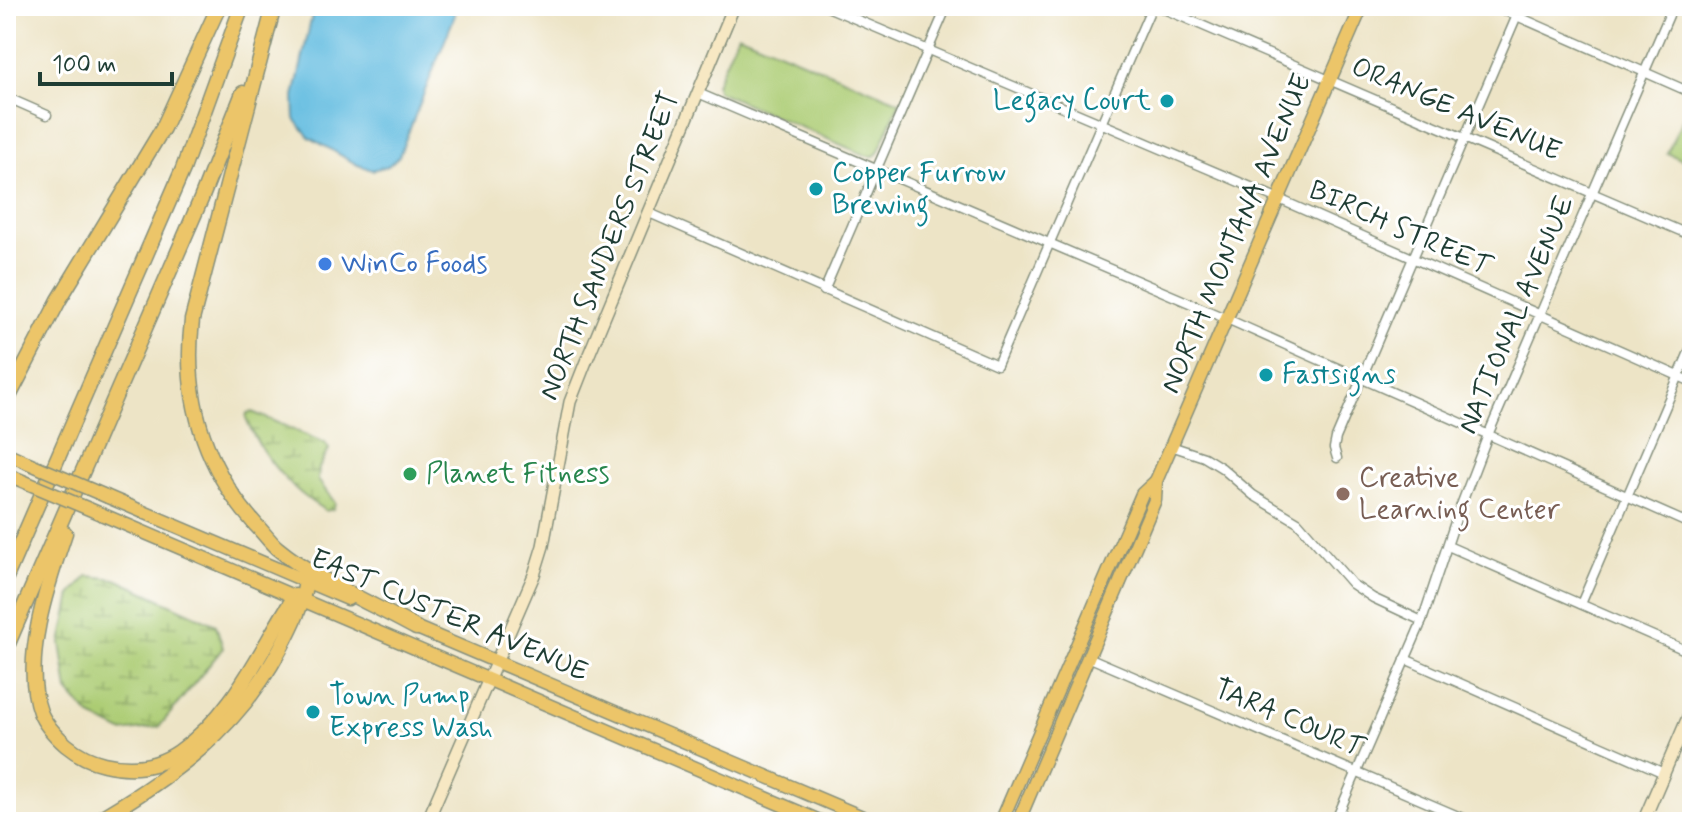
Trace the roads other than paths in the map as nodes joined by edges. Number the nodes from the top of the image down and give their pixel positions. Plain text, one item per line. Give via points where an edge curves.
1 (219, 6) edge
2 (242, 6) edge
3 (273, 6) edge
4 (734, 6) edge
5 (825, 6) edge
6 (947, 6) edge
7 (1154, 6) edge
8 (1362, 6) edge
9 (1494, 6) edge
10 (1521, 6) edge
11 (1673, 6) edge
12 (1517, 16) junction
13 (928, 50) junction
14 (1645, 73) junction
15 (1330, 79) junction
16 (698, 93) junction
17 (1692, 93) edge
18 (6, 97) edge
19 (47, 115) dead end
20 (1101, 124) junction
21 (1465, 137) junction
22 (876, 171) junction
23 (1593, 193) junction
24 (1279, 199) junction
25 (647, 212) junction
26 (1692, 236) edge
27 (1049, 245) junction
28 (1413, 259) junction
29 (824, 291) junction
30 (1540, 315) junction
31 (1227, 319) junction
32 (1692, 345) edge
33 (1679, 376) junction
34 (1361, 380) junction
35 (1692, 382) edge
36 (6, 402) edge
37 (99, 435) junction
38 (1488, 435) junction
39 (1171, 446) junction
40 (6, 453) edge
41 (1337, 458) dead end
42 (10, 475) edge
43 (1156, 481) junction
44 (1627, 496) junction
45 (1692, 525) edge
46 (1448, 546) junction
47 (6, 577) edge
48 (306, 581) junction
49 (299, 598) junction
50 (1581, 604) junction
51 (1422, 621) junction
52 (416, 628) junction
53 (6, 648) edge
54 (1692, 653) edge
55 (1088, 657) junction
56 (1405, 659) junction
57 (496, 661) junction
58 (488, 680) junction
59 (1692, 708) edge
60 (1357, 773) junction
61 (1664, 773) junction
62 (94, 822) edge
63 (427, 822) edge
64 (822, 822) edge
65 (874, 822) edge
66 (1001, 822) edge
67 (1018, 822) edge
68 (1335, 822) edge
69 (1472, 822) edge
70 (1643, 822) edge

1 - 36 highway via 163,128 59,300
2 - 47 highway via 183,169
3 - 37 highway via 217,159
3 - 52 highway via 192,320 188,353 195,413 225,486 277,548
4 - 16 street, NORTH SANDERS STREET
5 - 13 street, BIRCH STREET
6 - 13 street
7 - 15 street, ORANGE AVENUE
7 - 20 street
8 - 15 main road, NORTH MONTANA AVENUE
9 - 12 street
10 - 12 street
11 - 14 street, NATIONAL AVENUE
12 - 14 street
12 - 21 street
13 - 20 street, BIRCH STREET
13 - 22 street
14 - 17 street
14 - 23 street, NATIONAL AVENUE
15 - 21 street, ORANGE AVENUE
15 - 24 main road, NORTH MONTANA AVENUE
16 - 22 street
16 - 25 street, NORTH SANDERS STREET
18 - 19 street
20 - 24 street, BIRCH STREET
20 - 27 street
21 - 23 street, ORANGE AVENUE
21 - 28 street
22 - 27 street
22 - 29 street
23 - 26 street, ORANGE AVENUE
23 - 30 street, NATIONAL AVENUE
24 - 28 street, BIRCH STREET
24 - 31 main road, NORTH MONTANA AVENUE
25 - 29 street
25 - 57 street, NORTH SANDERS STREET via 570,402 543,546
27 - 29 street via 997,365
27 - 31 street
28 - 30 street, BIRCH STREET
28 - 34 street
30 - 33 street, BIRCH STREET
30 - 38 street, NATIONAL AVENUE
31 - 34 street
31 - 39 main road, NORTH MONTANA AVENUE
32 - 33 street
33 - 35 street, BIRCH STREET
33 - 44 street
34 - 38 street
34 - 41 street via 1336,438
37 - 49 highway via 47,592 33,659 40,712 76,753 136,768 179,752 245,683
37 - 53 highway
38 - 44 street
38 - 46 street, NATIONAL AVENUE
39 - 43 main road, NORTH MONTANA AVENUE
39 - 51 street via 1222,468 1253,495 1298,522 1352,584
40 - 48 main road, EAST CUSTER AVENUE, bridge
42 - 49 main road, EAST CUSTER AVENUE, bridge
43 - 55 main road, NORTH MONTANA AVENUE via 1155,500
43 - 66 main road, NORTH MONTANA AVENUE via 1142,494
44 - 45 street
44 - 50 street
46 - 50 street
46 - 51 street, NATIONAL AVENUE
48 - 49 highway
48 - 52 main road, EAST CUSTER AVENUE
49 - 58 main road, EAST CUSTER AVENUE
49 - 62 highway via 271,666 216,736 187,762
50 - 54 street
51 - 56 street, NATIONAL AVENUE
52 - 57 main road, EAST CUSTER AVENUE
55 - 60 street, TARA COURT
55 - 67 main road, NORTH MONTANA AVENUE
56 - 60 street, NATIONAL AVENUE
56 - 61 street
57 - 58 street, NORTH SANDERS STREET
57 - 65 main road, EAST CUSTER AVENUE
58 - 63 street, NORTH SANDERS STREET
58 - 64 main road, EAST CUSTER AVENUE
59 - 61 street
60 - 68 street, NATIONAL AVENUE
60 - 69 street, TARA COURT
61 - 70 street

